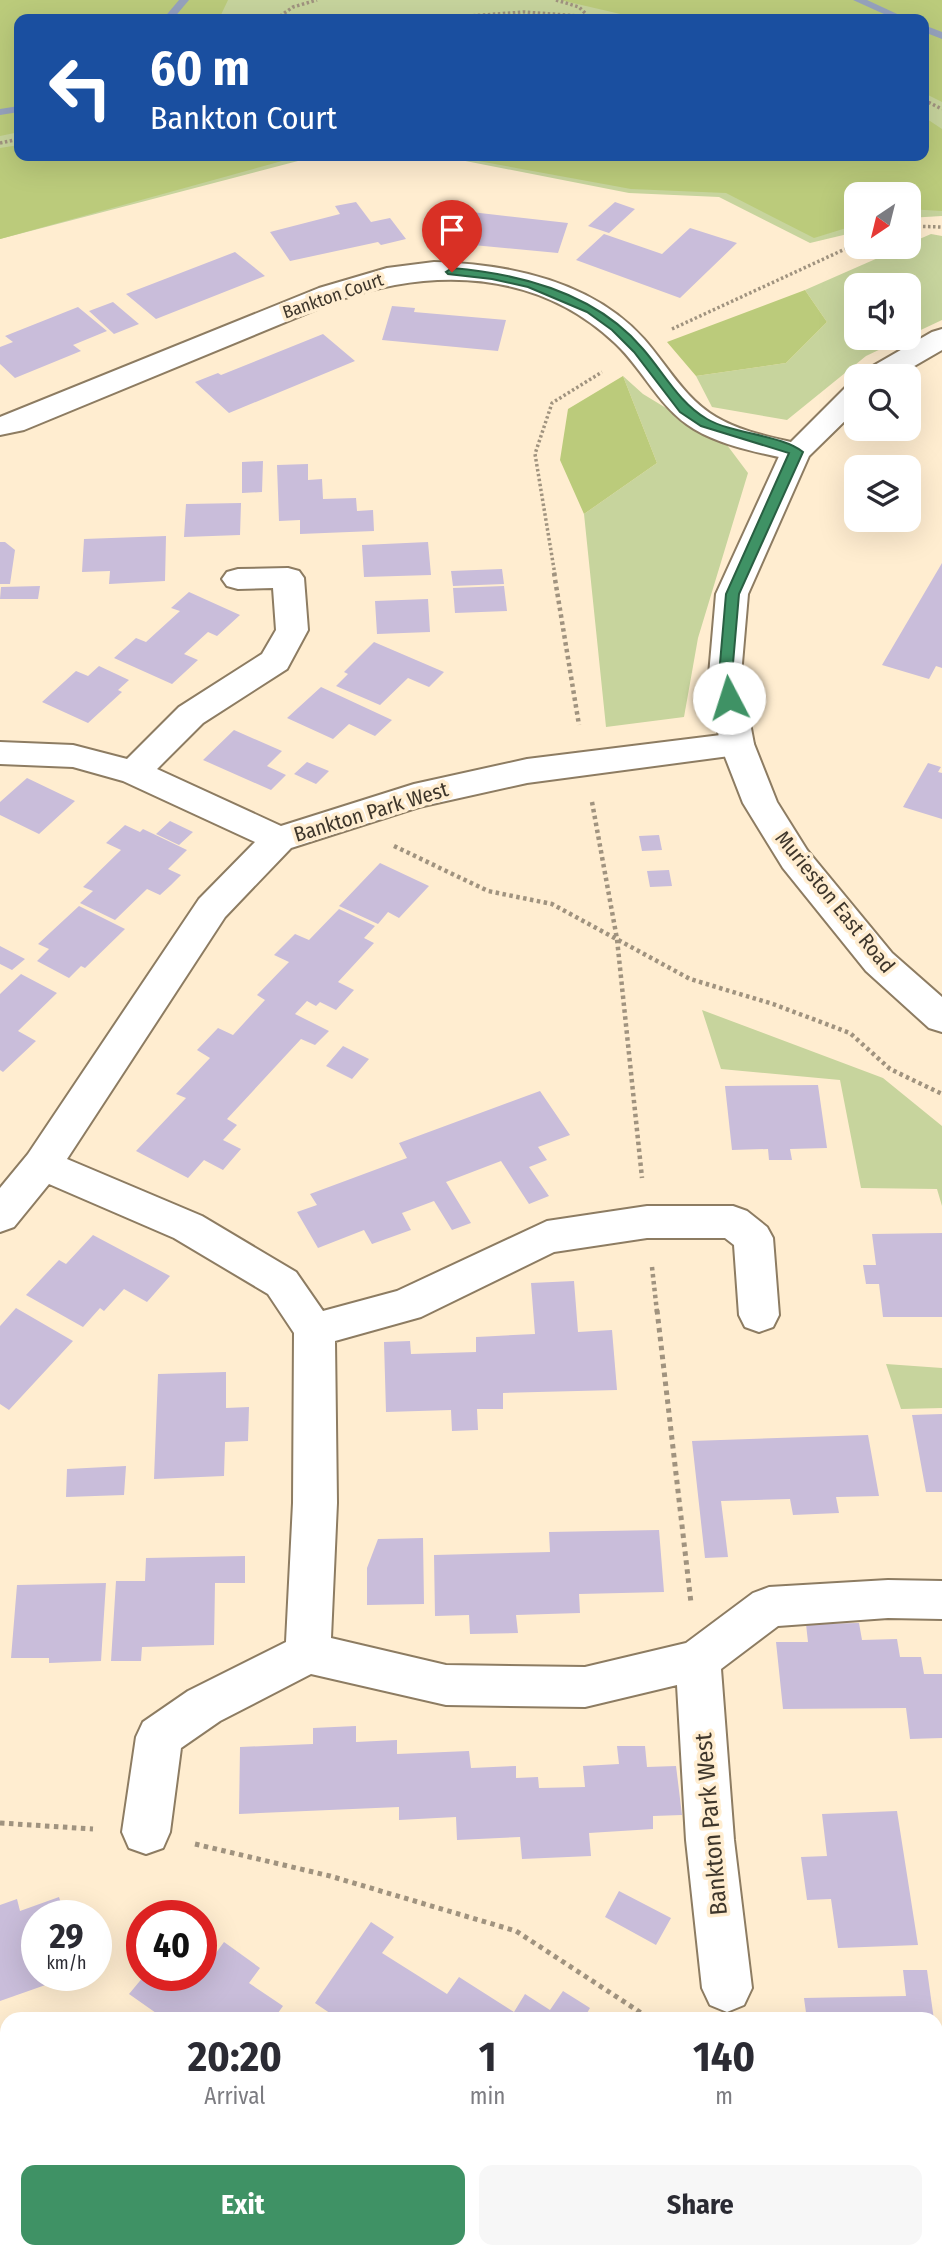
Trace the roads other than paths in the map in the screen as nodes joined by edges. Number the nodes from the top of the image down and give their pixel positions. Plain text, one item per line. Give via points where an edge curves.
1 (942, 338) edge
2 (897, 364) edge
3 (844, 405) edge
4 (0, 426) edge
5 (796, 452) junction
6 (238, 579) dead end
7 (737, 744) junction
8 (0, 752) edge
9 (134, 772) junction
10 (279, 839) junction
11 (942, 1018) edge
12 (43, 1165) junction
13 (0, 1216) edge
14 (759, 1315) dead end
15 (314, 1331) junction
16 (942, 1600) edge
17 (307, 1653) junction
18 (698, 1660) junction
19 (146, 1832) road end
20 (727, 1988) dead end

1 - 2 street
3 - 5 street, Murieston East Road
4 - 5 street, Bankton Court via 329,293 409,273 452,272 532,285 591,310 638,349 684,409 706,424
5 - 7 street, Murieston East Road via 732,594 725,675
6 - 9 street via 288,578 292,630 275,661 191,715
7 - 10 street, Bankton Park West via 527,771 414,796
7 - 11 street, Murieston East Road via 760,803 795,859 879,962
8 - 9 street via 73,756
9 - 10 street
10 - 12 street, Bankton Park West via 212,908
12 - 13 street, Bankton Park West
12 - 15 street via 188,1227 282,1283
14 - 15 street via 753,1238 733,1222 647,1223 547,1237 407,1305
15 - 17 street via 315,1503
16 - 18 street via 769,1607
17 - 18 street via 446,1685 585,1687
17 - 19 street via 204,1706 159,1737
18 - 20 street, Bankton Park West via 710,1840

